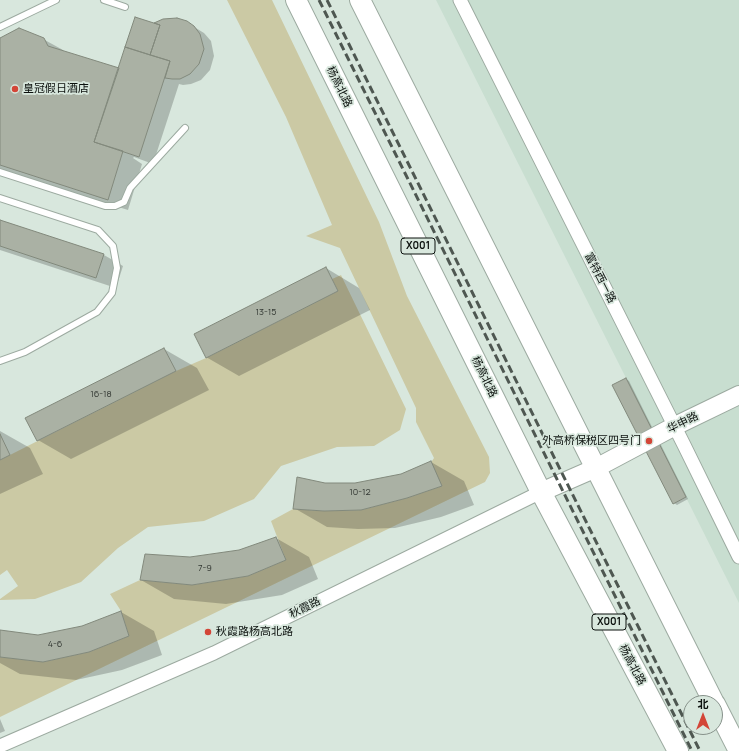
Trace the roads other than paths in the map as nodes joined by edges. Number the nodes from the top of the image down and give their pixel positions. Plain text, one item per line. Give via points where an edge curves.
1 (55, 0) edge
2 (104, 0) edge
3 (296, 0) edge
4 (360, 0) edge
5 (460, 0) edge
6 (125, 7) dead end
7 (0, 27) edge
8 (185, 128) dead end
9 (0, 172) edge
10 (0, 198) edge
11 (0, 360) edge
12 (739, 395) edge
13 (675, 426) junction
14 (596, 468) junction
15 (541, 492) junction
16 (739, 557) edge
17 (710, 695) edge
18 (723, 720) edge
19 (0, 746) edge
20 (678, 751) edge
21 (739, 751) edge

1 - 7 lane
2 - 6 lane
3 - 15 main road, 杨高北路 / X001
4 - 14 main road
5 - 13 street, 富特西一路
8 - 9 lane via 130,188 124,202 115,206 105,206
10 - 11 lane via 98,230 113,246 117,268 112,294 97,312 25,352
12 - 13 street, 华申路
13 - 14 street, 华申路
13 - 16 street, 富特西一路
14 - 15 street, 华申路
14 - 17 main road
15 - 19 street, 秋霞路 via 214,653
15 - 20 main road, 杨高北路 / X001
18 - 21 main road

